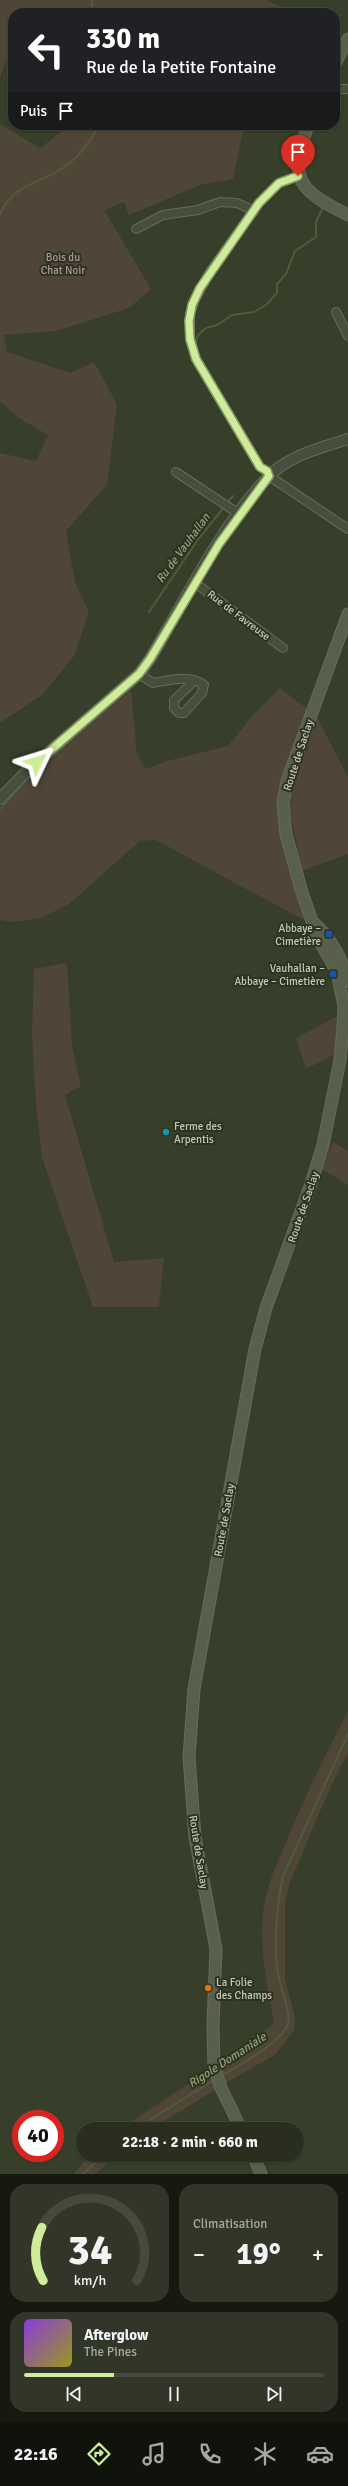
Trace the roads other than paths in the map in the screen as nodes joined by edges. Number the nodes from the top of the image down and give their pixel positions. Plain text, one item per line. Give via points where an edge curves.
1 (348, 39) edge
2 (340, 54) edge
3 (307, 130) edge
4 (298, 176) junction
5 (254, 211) junction
6 (348, 215) edge
7 (136, 229) dead end
8 (336, 312) dead end
9 (348, 336) edge
10 (348, 439) edge
11 (176, 472) dead end
12 (269, 476) junction
13 (239, 514) junction
14 (348, 529) edge
15 (195, 583) junction
16 (348, 614) edge
17 (283, 648) dead end
18 (139, 674) junction
19 (194, 681) dead end
20 (0, 799) edge
21 (314, 922) junction
22 (348, 981) edge
23 (342, 991) junction
24 (348, 1023) edge
25 (348, 1038) edge
26 (340, 1060) junction
27 (238, 2122) edge
28 (256, 2162) edge
29 (261, 2174) edge

1 - 2 main road
3 - 4 main road via 297,162
4 - 5 street via 279,183
4 - 6 main road via 310,192
5 - 7 street via 237,203 220,202 198,210 163,215
5 - 12 street via 200,288 192,305 189,331 196,359 260,467 267,471
8 - 9 street
10 - 12 street, Rue de Favreuse via 302,455
11 - 13 street
12 - 13 street, Rue de Favreuse
12 - 14 street
13 - 15 street, Rue de Favreuse
15 - 17 street, Rue de Favreuse
15 - 18 street, Rue de Favreuse
16 - 21 main road, Route de Saclay via 285,789 283,803 286,834 301,889
18 - 19 street via 153,683 185,678
18 - 20 street, Rue de Favreuse via 26,772
21 - 22 main road, Route de Saclay via 336,950
21 - 23 main road, Route de Saclay via 317,936 336,972
23 - 24 street, Route de Saclay via 346,998
23 - 26 main road, Route de Saclay
25 - 26 main road, Route de Saclay
26 - 27 main road, Route de Saclay via 317,1165 266,1308 256,1344 194,1689 190,1757 195,1837 216,1949 213,2026 215,2072
28 - 29 main road

